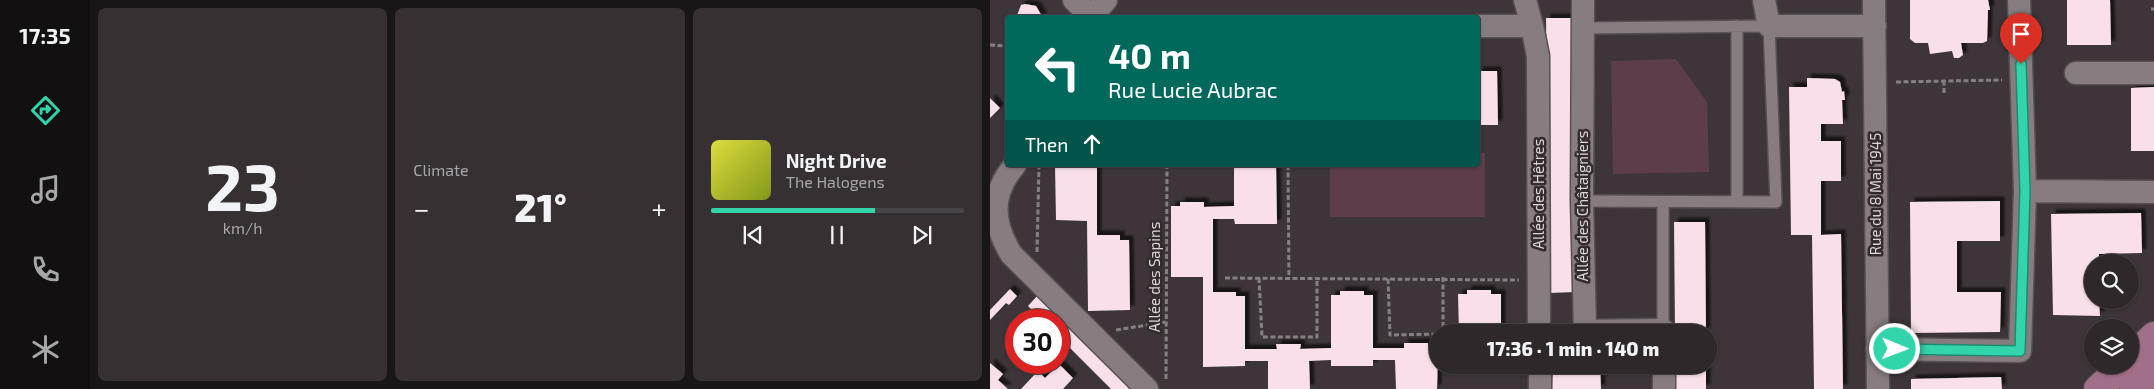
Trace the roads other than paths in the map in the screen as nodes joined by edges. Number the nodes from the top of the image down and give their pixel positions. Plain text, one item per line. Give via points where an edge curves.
1 (1074, 0) edge
2 (1525, 0) edge
3 (1583, 0) edge
4 (1764, 0) edge
5 (1874, 0) edge
6 (2019, 0) edge
7 (1097, 11) edge
8 (1480, 26) edge
9 (1532, 26) junction
10 (1736, 26) junction
11 (1769, 26) junction
12 (1875, 26) junction
13 (1583, 28) junction
14 (2076, 73) dead end
15 (2154, 73) edge
16 (1013, 167) edge
17 (2025, 191) junction
18 (2154, 192) edge
19 (1582, 201) junction
20 (1663, 202) junction
21 (1737, 202) junction
22 (1539, 324) edge
23 (1585, 324) edge
24 (1663, 324) edge
25 (2154, 336) edge
26 (1877, 349) junction
27 (2139, 350) edge
28 (2154, 369) edge
29 (1540, 374) edge
30 (1664, 374) edge
31 (2114, 374) edge
32 (1147, 389) edge
33 (1540, 389) edge
34 (1664, 389) edge
35 (1878, 389) edge
36 (2098, 389) edge
37 (2134, 389) edge

1 - 7 street
2 - 9 street, Allée des Hêtres
3 - 13 street, Allée des Châtaigniers
4 - 11 street
5 - 12 street, Rue du 8 Mai 1945
6 - 17 street
8 - 9 street
9 - 22 street, Allée des Hêtres via 1538,56
10 - 11 lane
10 - 13 lane
10 - 21 lane
11 - 12 street
11 - 21 lane via 1776,202
12 - 26 street, Rue du 8 Mai 1945
13 - 19 street, Allée des Châtaigniers
14 - 15 street
16 - 32 street via 1006,174 995,202 996,223 1011,254
17 - 18 street
17 - 26 street via 2020,351
19 - 20 lane
19 - 23 street, Allée des Châtaigniers
20 - 21 lane
20 - 24 lane
25 - 27 main road
26 - 35 street, Rue du 8 Mai 1945
28 - 37 main road
29 - 33 street
30 - 34 street
31 - 36 main road

